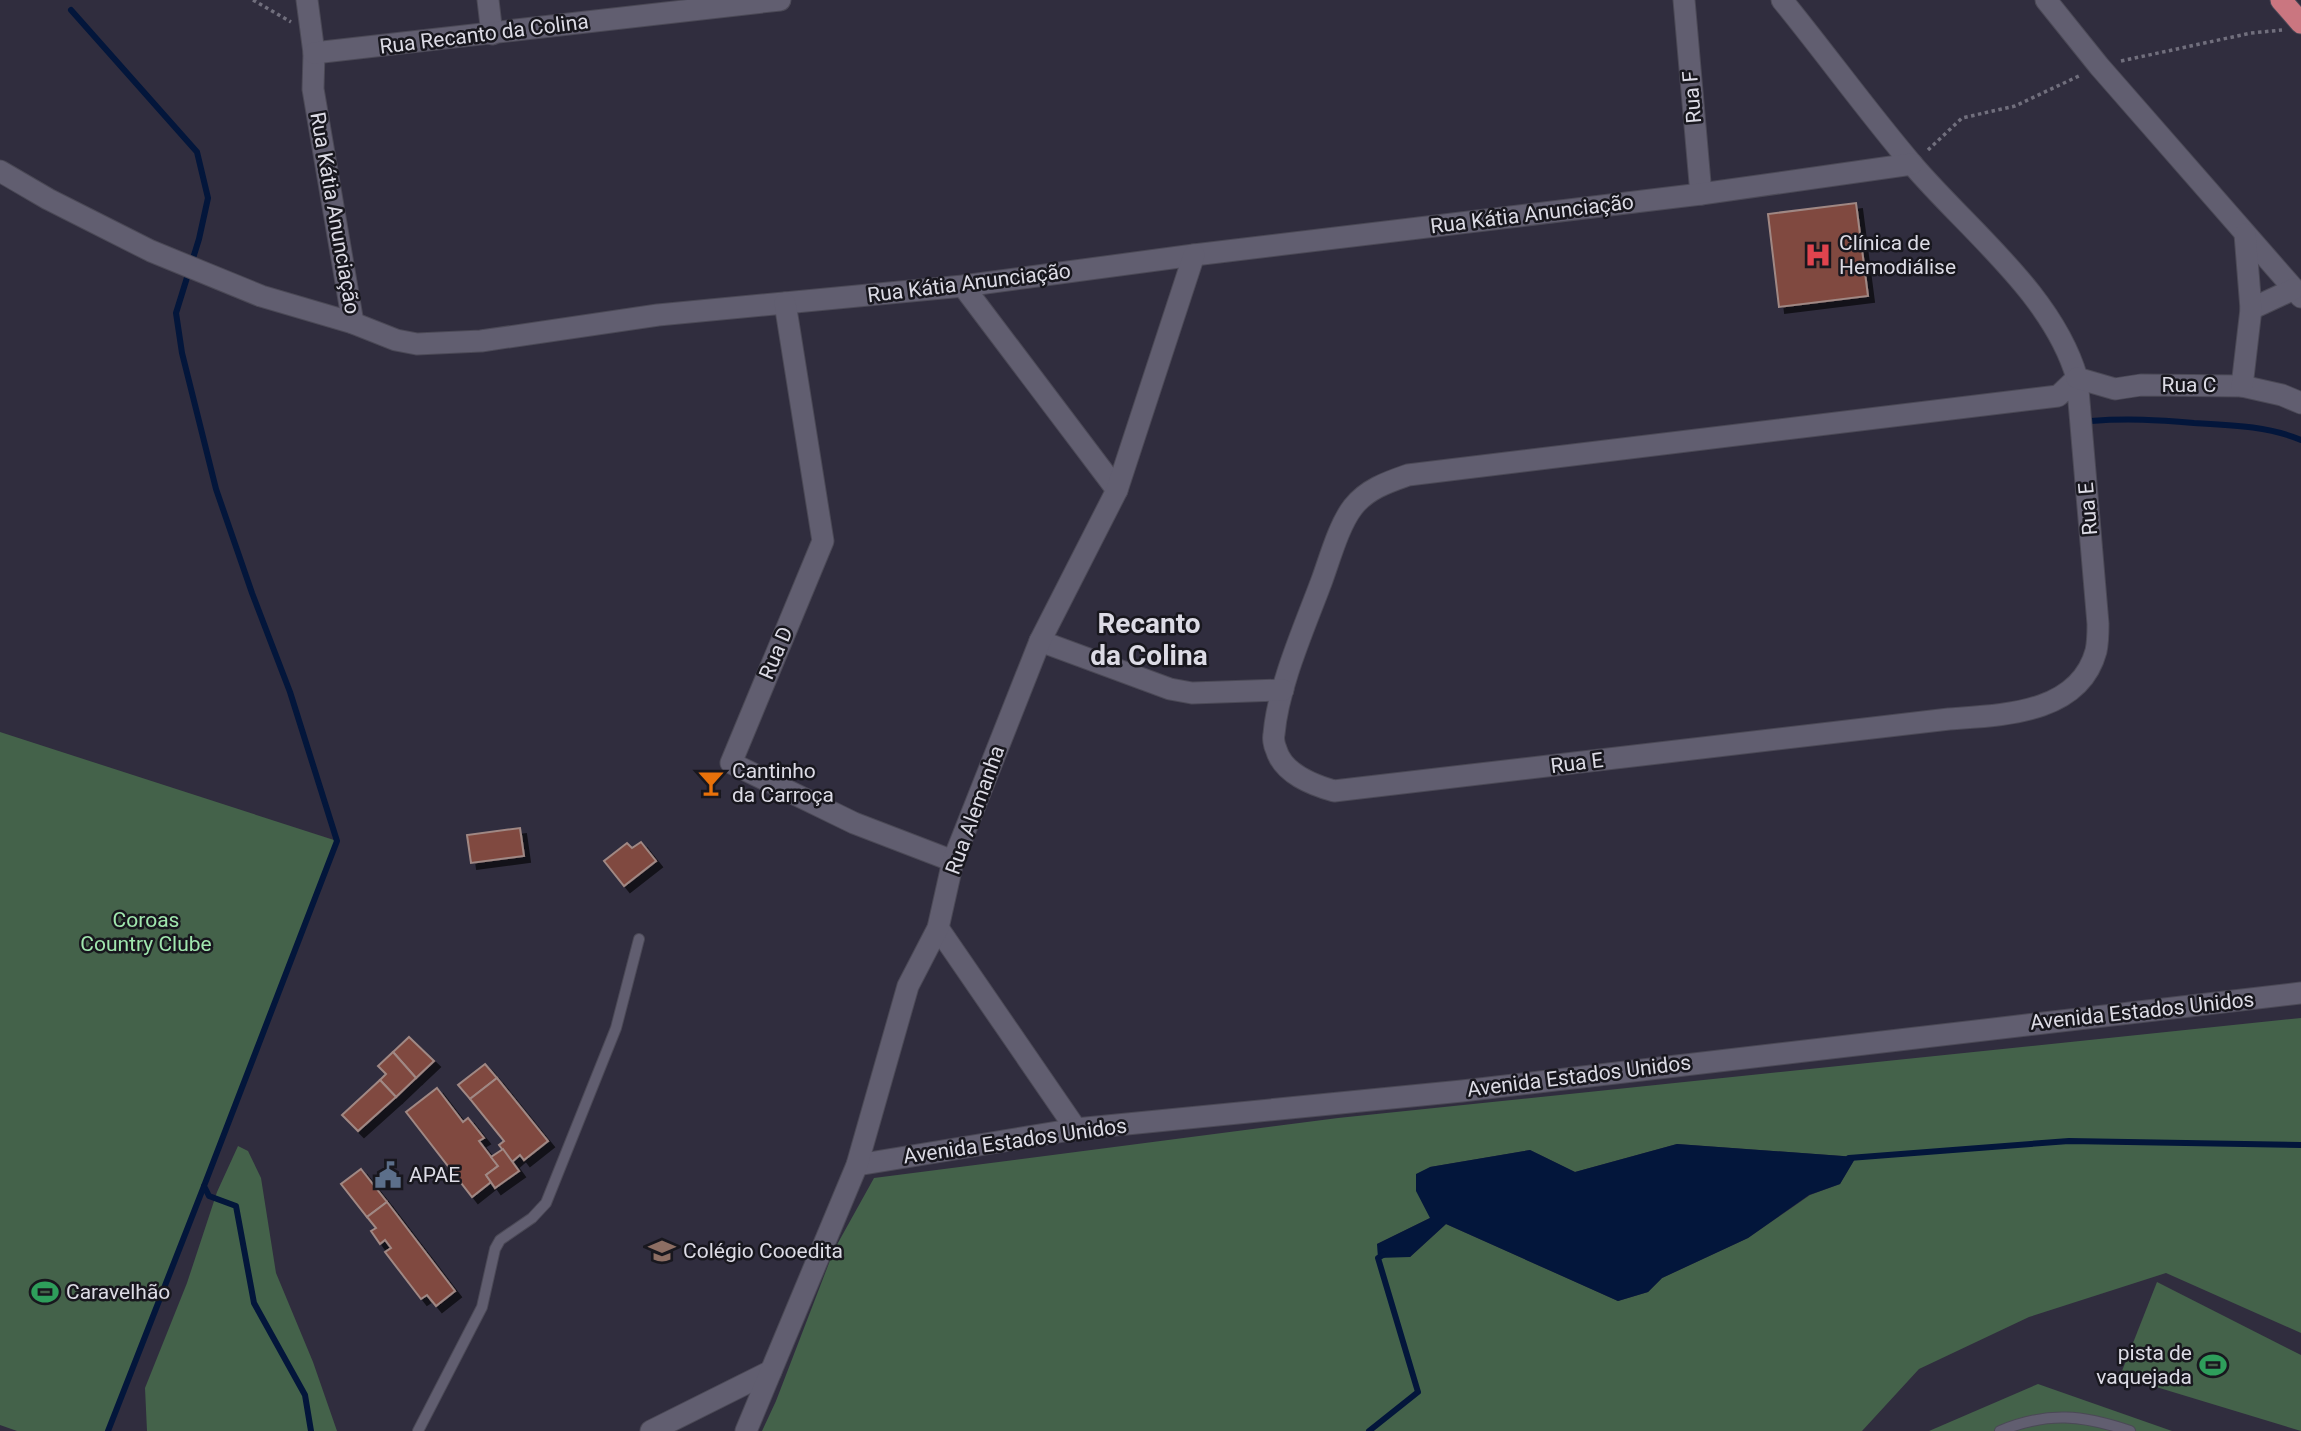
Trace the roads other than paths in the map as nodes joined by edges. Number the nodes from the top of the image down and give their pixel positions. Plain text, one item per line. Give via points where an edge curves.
1 (307, 0) edge
2 (488, 0) edge
3 (780, 0) edge
4 (1684, 0) edge
5 (1783, 0) edge
6 (2046, 0) edge
7 (2281, 0) edge
8 (639, 7) edge
9 (2301, 23) edge
10 (492, 34) junction
11 (312, 43) junction
12 (1912, 164) junction
13 (0, 172) edge
14 (1700, 194) junction
15 (2245, 234) junction
16 (1194, 254) junction
17 (963, 286) junction
18 (2298, 293) edge
19 (785, 303) junction
20 (2251, 309) junction
21 (353, 323) junction
22 (2077, 378) junction
23 (2242, 386) junction
24 (2301, 402) edge
25 (1117, 490) junction
26 (1040, 640) junction
27 (1283, 690) junction
28 (953, 861) junction
29 (939, 928) junction
30 (639, 939) dead end
31 (2301, 993) edge
32 (1076, 1129) junction
33 (857, 1165) junction
34 (771, 1371) junction
35 (2042, 1419) junction
36 (418, 1431) edge
37 (651, 1431) edge
38 (747, 1431) edge
39 (2000, 1431) edge
40 (2039, 1431) edge
41 (2130, 1431) edge

1 - 11 street, Rua Kátia Anunciação
2 - 10 street
3 - 8 street, Rua Recanto da Colina
4 - 14 street, Rua F
5 - 12 street
6 - 15 street
7 - 9 highway
8 - 10 street, Rua Recanto da Colina
10 - 11 street, Rua Recanto da Colina
11 - 21 street, Rua Kátia Anunciação via 313,89
12 - 14 street, Rua Kátia Anunciação
12 - 22 street via 2040,306 2059,332
13 - 21 street via 151,251 261,296
14 - 16 street, Rua Kátia Anunciação
15 - 18 street
15 - 20 street
16 - 17 street, Rua Kátia Anunciação
16 - 25 street, Rua Alemanha
17 - 19 street, Rua Kátia Anunciação
17 - 25 street
18 - 20 street
19 - 21 street, Rua Kátia Anunciação via 658,315 481,341 417,344
19 - 28 street, Rua D via 823,541 731,762 854,823
20 - 23 street
22 - 23 street, Rua C via 2115,389
22 - 27 street, Rua E via 2057,396 1408,475 1382,484 1352,508
22 - 27 street, Rua E via 2098,624 2088,672 2061,698 2001,715 1334,791 1298,776 1276,752 1273,735
23 - 24 street, Rua C
25 - 26 street, Rua Alemanha
26 - 27 street via 1170,689 1192,693
26 - 28 street, Rua Alemanha
28 - 29 street, Rua Alemanha
29 - 32 street
29 - 33 street, Rua Alemanha via 908,986
30 - 36 lane via 616,1028 546,1203 500,1240 491,1259 482,1307
31 - 32 street, Avenida Estados Unidos via 1462,1090
32 - 33 street, Avenida Estados Unidos
33 - 34 street, Rua Alemanha
34 - 37 street
34 - 38 street, Rua Alemanha
35 - 39 lane
35 - 40 lane
35 - 41 lane via 2074,1416

